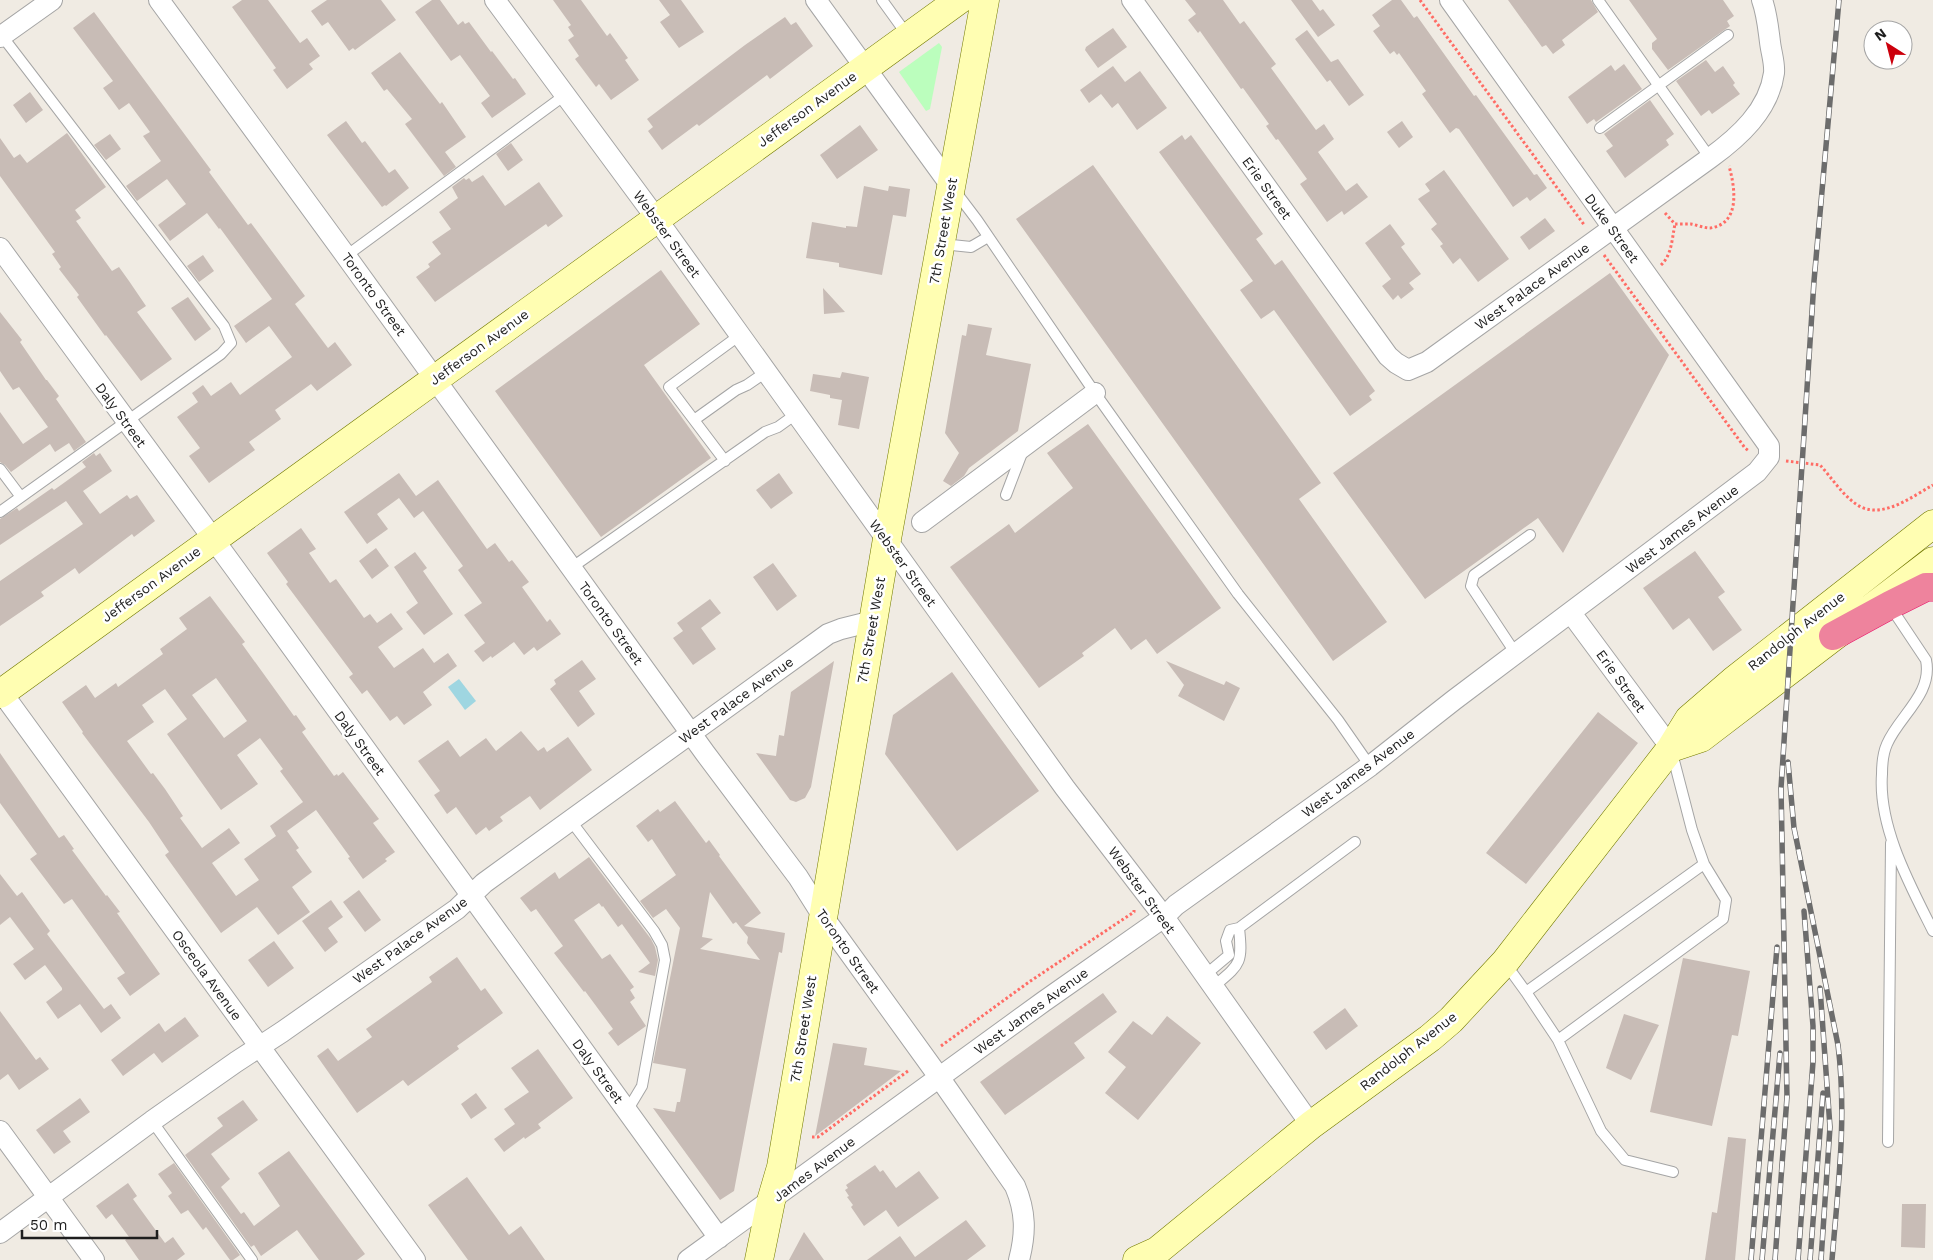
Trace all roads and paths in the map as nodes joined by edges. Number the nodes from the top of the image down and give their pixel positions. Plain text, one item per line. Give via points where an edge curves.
1 (52, 0) edge
2 (159, 0) edge
3 (496, 0) edge
4 (816, 0) edge
5 (882, 0) edge
6 (959, 0) edge
7 (985, 0) edge
8 (1132, 0) edge
9 (1420, 0) edge
10 (1450, 0) edge
11 (1598, 0) edge
12 (1762, 0) edge
13 (1728, 35) dead end
14 (908, 36) junction
15 (1, 37) edge
16 (865, 67) junction
17 (1659, 86) junction
18 (565, 95) junction
19 (1600, 128) dead end
20 (1717, 153) junction
21 (951, 186) junction
22 (1654, 199) junction
23 (656, 218) junction
24 (1675, 224) junction
25 (1587, 228) dead end
26 (1613, 229) junction
27 (988, 238) junction
28 (940, 243) junction
29 (0, 248) edge
30 (1603, 254) dead end
31 (346, 256) junction
32 (1648, 277) junction
33 (740, 335) junction
34 (1408, 370) joint
35 (766, 372) junction
36 (434, 379) junction
37 (1097, 395) junction
38 (796, 414) junction
39 (694, 420) junction
40 (127, 423) junction
41 (1761, 455) junction
42 (725, 461) junction
43 (0, 469) edge
44 (1933, 485) edge
45 (1006, 495) dead end
46 (21, 497) junction
47 (0, 512) edge
48 (922, 522) dead end
49 (1933, 524) edge
50 (1530, 536) dead end
51 (887, 539) junction
52 (212, 540) junction
53 (1933, 561) edge
54 (571, 568) junction
55 (1933, 587) edge
56 (1887, 601) junction
57 (1571, 613) junction
58 (873, 621) junction
59 (1834, 636) joint
60 (1516, 654) junction
61 (1, 692) edge
62 (691, 733) junction
63 (1671, 748) junction
64 (1370, 766) junction
65 (571, 821) junction
66 (1892, 836) junction
67 (1355, 842) dead end
68 (1704, 864) junction
69 (470, 896) junction
70 (1134, 906) dead end
71 (822, 915) junction
72 (1164, 918) junction
73 (1933, 931) edge
74 (1505, 962) junction
75 (1208, 982) junction
76 (1526, 992) junction
77 (1558, 1040) junction
78 (941, 1046) dead end
79 (259, 1047) junction
80 (908, 1071) dead end
81 (939, 1077) junction
82 (627, 1111) junction
83 (152, 1121) junction
84 (1311, 1125) junction
85 (0, 1131) edge
86 (812, 1137) dead end
87 (1888, 1142) dead end
88 (1673, 1172) dead end
89 (49, 1198) junction
90 (771, 1201) junction
91 (0, 1233) edge
92 (719, 1238) junction
93 (1152, 1257) edge
94 (94, 1260) edge
95 (252, 1260) edge
96 (415, 1260) edge
97 (688, 1260) edge
98 (759, 1260) edge
99 (1019, 1260) edge

1 - 15 street
2 - 31 street, Toronto Street
3 - 18 street, Webster Street
4 - 16 street
5 - 14 lane
6 - 14 street, Jefferson Avenue
7 - 21 street, 7th Street West
8 - 34 street, Erie Street via 1388,356
9 - 25 path
10 - 26 street, Duke Street
11 - 17 lane
12 - 20 street, West Palace Avenue via 1767,12 1774,72 1766,101 1751,123
13 - 17 lane
14 - 16 street, Jefferson Avenue
15 - 40 lane via 229,336 231,344 222,354
16 - 21 street
16 - 23 street, Jefferson Avenue
17 - 19 lane
17 - 20 lane
18 - 23 street, Webster Street
18 - 31 lane
20 - 22 street, West Palace Avenue
20 - 24 path via 1731,175 1735,197 1732,213 1722,224 1709,228
21 - 27 lane
21 - 28 street, 7th Street West
22 - 24 path
22 - 26 street, West Palace Avenue
23 - 33 street, Webster Street
23 - 36 street, Jefferson Avenue
24 - 32 path via 1666,261
26 - 32 street, Duke Street
26 - 34 street, West Palace Avenue via 1427,362
27 - 28 lane via 971,247
27 - 37 lane
28 - 51 street, 7th Street West
29 - 40 street, Daly Street
30 - 41 path via 1745,448
31 - 36 street, Toronto Street
32 - 41 street, Duke Street via 1769,446
33 - 35 street, Webster Street
33 - 39 lane via 669,387
35 - 38 street, Webster Street
35 - 39 lane
36 - 52 street, Jefferson Avenue
36 - 54 street, Toronto Street
37 - 45 lane via 1022,453
37 - 48 street
37 - 64 lane via 1238,594 1338,720
38 - 42 lane
38 - 51 street, Webster Street
39 - 42 lane
40 - 46 lane
40 - 52 street, Daly Street
41 - 44 path via 1820,465 1848,497 1860,507 1872,510 1890,508
41 - 57 street, West James Avenue via 1757,472
42 - 54 lane
43 - 46 lane
46 - 47 lane
49 - 63 street, Randolph Avenue via 1733,681 1689,719
50 - 60 lane via 1474,575 1471,586
51 - 58 street, 7th Street West
51 - 72 street, Webster Street via 1065,788
52 - 61 street, Jefferson Avenue
52 - 69 street, Daly Street
53 - 56 street
54 - 62 street, Toronto Street
55 - 56 highway
56 - 59 highway
56 - 66 lane via 1930,668 1926,692 1896,728 1883,759 1882,797
57 - 60 street, West James Avenue
57 - 63 street, Erie Street
58 - 62 street, West Palace Avenue via 828,634
58 - 71 street, 7th Street West
59 - 63 street, Randolph Avenue via 1701,738
60 - 64 street, West James Avenue
61 - 79 street, Osceola Avenue
62 - 65 street, West Palace Avenue
62 - 71 street, Toronto Street via 798,877
63 - 68 lane
63 - 74 street, Randolph Avenue
64 - 72 street, West James Avenue via 1176,905
65 - 69 street, West Palace Avenue
65 - 82 lane via 654,931 666,960 642,1086
66 - 73 lane
66 - 87 lane
67 - 75 lane via 1239,928 1230,930 1226,941 1229,955
68 - 76 lane
68 - 77 lane via 1726,900 1723,919
69 - 79 street, West Palace Avenue
69 - 82 street, Daly Street
70 - 78 path via 1134,912
71 - 81 street, Toronto Street
71 - 90 street, 7th Street West via 780,1167
72 - 75 street, Webster Street
72 - 81 street, West James Avenue
74 - 76 lane
74 - 84 street, Randolph Avenue via 1474,997 1430,1038
75 - 84 street, Webster Street
76 - 77 lane
77 - 88 lane via 1601,1131 1625,1160
79 - 83 street, West Palace Avenue
79 - 96 street, Osceola Avenue
80 - 86 path via 818,1137
81 - 90 street, James Avenue
81 - 99 street, Toronto Street via 1015,1186 1025,1230
82 - 92 street, Daly Street
83 - 89 street, West Palace Avenue
83 - 95 lane
84 - 93 street, Randolph Avenue
85 - 89 street
89 - 91 street, West Palace Avenue
89 - 94 street
90 - 92 street, James Avenue
90 - 98 street, 7th Street West
92 - 97 street, James Avenue

